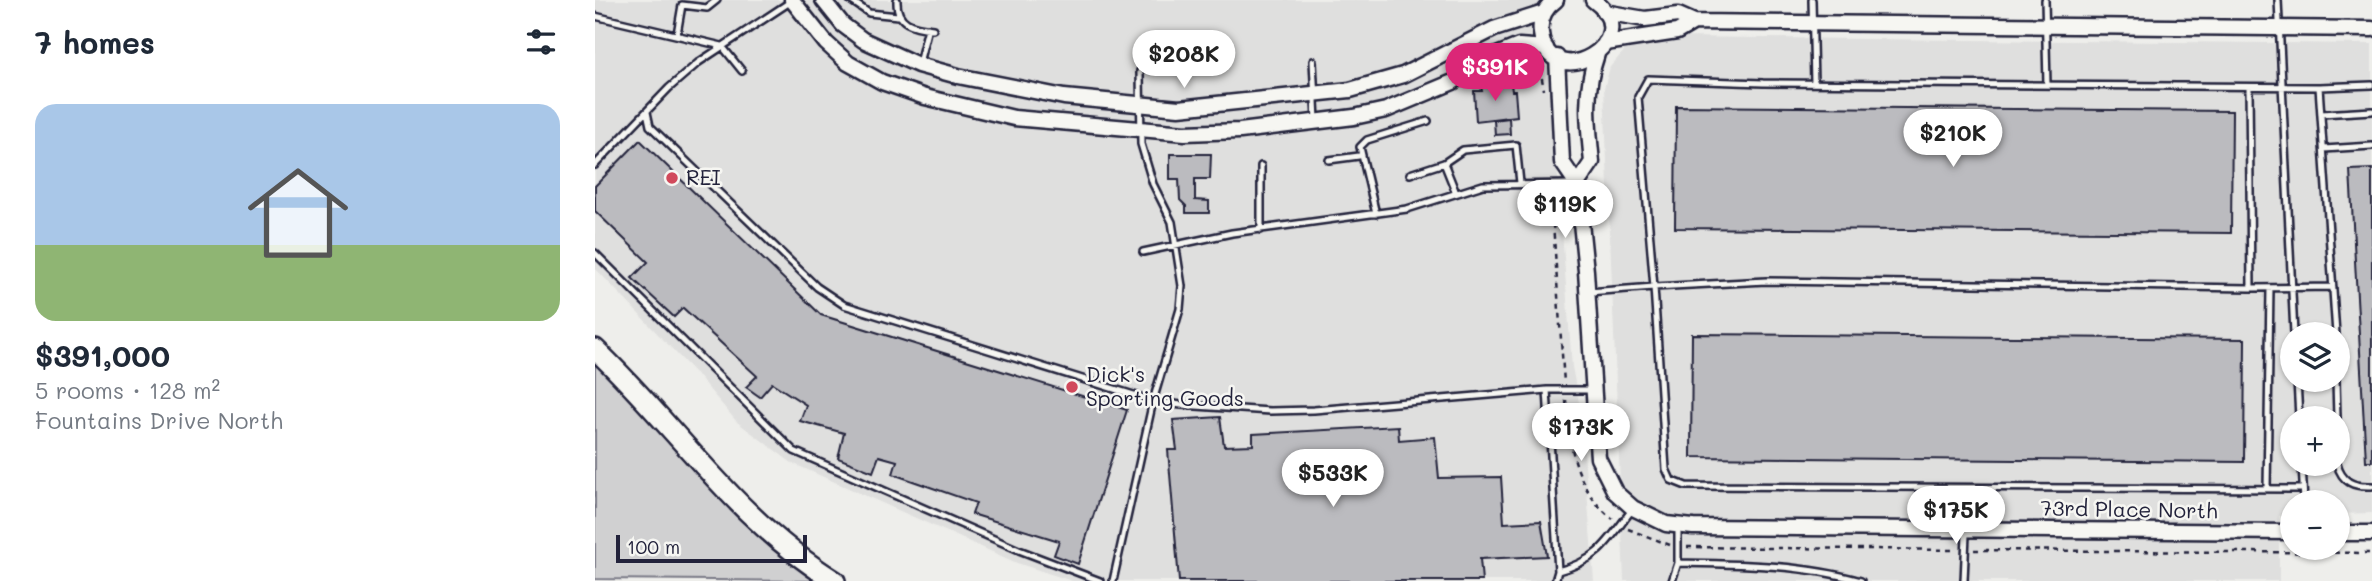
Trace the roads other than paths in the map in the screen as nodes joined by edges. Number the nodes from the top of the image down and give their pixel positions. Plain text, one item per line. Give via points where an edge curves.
1 (717, 0) edge
2 (793, 0) edge
3 (824, 0) edge
4 (850, 0) edge
5 (897, 0) edge
6 (1812, 0) edge
7 (2045, 0) edge
8 (2278, 0) edge
9 (1551, 4) edge
10 (1598, 4) edge
11 (595, 16) edge
12 (898, 16) junction
13 (1694, 22) junction
14 (1813, 24) junction
15 (2046, 26) junction
16 (2279, 28) junction
17 (2372, 29) edge
18 (677, 34) junction
19 (722, 46) junction
20 (1601, 49) junction
21 (1551, 52) junction
22 (1313, 61) dead end
23 (918, 65) junction
24 (742, 71) dead end
25 (1140, 71) dead end
26 (1814, 83) junction
27 (2047, 85) junction
28 (2372, 85) edge
29 (2249, 87) junction
30 (2282, 87) junction
31 (2319, 87) junction
32 (1314, 95) junction
33 (1140, 104) junction
34 (2372, 111) edge
35 (647, 112) junction
36 (2321, 114) junction
37 (1316, 120) junction
38 (1427, 121) dead end
39 (1140, 129) junction
40 (2372, 146) edge
41 (2324, 149) junction
42 (1359, 156) junction
43 (1329, 160) dead end
44 (1444, 163) junction
45 (595, 165) edge
46 (1261, 166) dead end
47 (1410, 174) dead end
48 (1520, 183) junction
49 (1577, 184) junction
50 (1456, 194) junction
51 (1376, 214) junction
52 (1261, 230) junction
53 (1178, 243) junction
54 (1143, 252) dead end
55 (595, 253) edge
56 (1654, 287) junction
57 (2333, 287) junction
58 (2251, 288) junction
59 (2270, 288) junction
60 (2291, 289) junction
61 (1587, 292) junction
62 (2293, 322) edge
63 (2335, 322) edge
64 (595, 349) edge
65 (1547, 390) junction
66 (1594, 390) junction
67 (1153, 401) junction
68 (2302, 476) edge
69 (2342, 476) edge
70 (2372, 486) edge
71 (1969, 488) junction
72 (2267, 489) junction
73 (2303, 489) joint
74 (1633, 508) junction
75 (1678, 526) junction
76 (1969, 529) junction
77 (2280, 532) edge
78 (2350, 533) edge
79 (2372, 533) edge
80 (1678, 563) junction
81 (1559, 571) junction
82 (835, 581) edge
83 (1100, 581) edge
84 (1113, 581) edge
85 (1555, 581) edge
86 (1672, 581) edge
87 (1861, 581) edge
88 (1963, 581) edge

1 - 18 lane via 707,8 682,5
2 - 19 lane
2 - 39 street via 826,43 848,63 882,82 1014,118
3 - 23 street via 863,40
4 - 12 lane via 869,13
5 - 12 lane
6 - 14 lane
7 - 15 lane
8 - 16 lane
9 - 21 street via 1540,31
9 - 32 street via 1403,75
10 - 13 street via 1645,19 1678,15
10 - 20 street via 1608,33
11 - 18 lane
12 - 23 lane via 916,27 931,29
13 - 14 street
13 - 20 street via 1677,32
14 - 15 street
14 - 26 lane
15 - 16 street
15 - 27 lane
16 - 17 street
16 - 30 lane
18 - 19 lane
19 - 24 lane
19 - 35 lane
20 - 21 street via 1577,62
20 - 49 street via 1588,83 1586,105 1593,162
21 - 37 street via 1519,46 1487,59 1453,82 1386,110
21 - 49 street via 1562,162
22 - 32 lane
23 - 33 street via 1063,97
25 - 33 lane
26 - 27 lane
26 - 56 lane via 1648,79 1641,86 1638,97
27 - 29 lane
28 - 31 lane
29 - 30 lane
29 - 58 lane
30 - 31 lane
30 - 60 lane
31 - 36 lane
32 - 33 street via 1208,107
32 - 37 lane
33 - 39 lane
34 - 36 lane
35 - 45 lane
35 - 67 lane via 650,126 817,287 844,305
36 - 41 lane
37 - 39 street via 1240,131
38 - 42 lane via 1367,141
39 - 53 lane via 1145,163
40 - 41 lane
41 - 57 lane
42 - 43 lane
42 - 51 lane
44 - 47 lane
44 - 48 lane via 1463,150 1516,145
44 - 50 lane
46 - 52 lane
48 - 49 lane
48 - 50 lane via 1483,185
49 - 61 street
50 - 51 lane
51 - 52 lane
52 - 53 lane
53 - 54 lane
53 - 67 lane via 1181,309
55 - 83 lane via 794,451
56 - 58 lane via 1766,281
56 - 61 lane
56 - 71 lane via 1666,469 1671,480 1686,486
57 - 60 lane
57 - 63 lane
58 - 59 lane
59 - 60 lane
59 - 72 lane
60 - 62 lane
61 - 66 street
64 - 82 highway via 764,529
65 - 66 lane
65 - 67 lane via 1314,410
65 - 81 lane
66 - 74 street via 1598,458 1615,492
67 - 84 lane
68 - 73 lane
69 - 70 lane via 2350,484
71 - 72 lane
71 - 76 lane
72 - 73 lane
74 - 75 street, 73rd Place North
74 - 81 lane via 1600,553
75 - 76 street, 73rd Place North
75 - 80 lane
76 - 77 street, 73rd Place North
76 - 88 lane
78 - 79 street
80 - 86 lane
80 - 87 lane via 1775,568
81 - 85 lane

